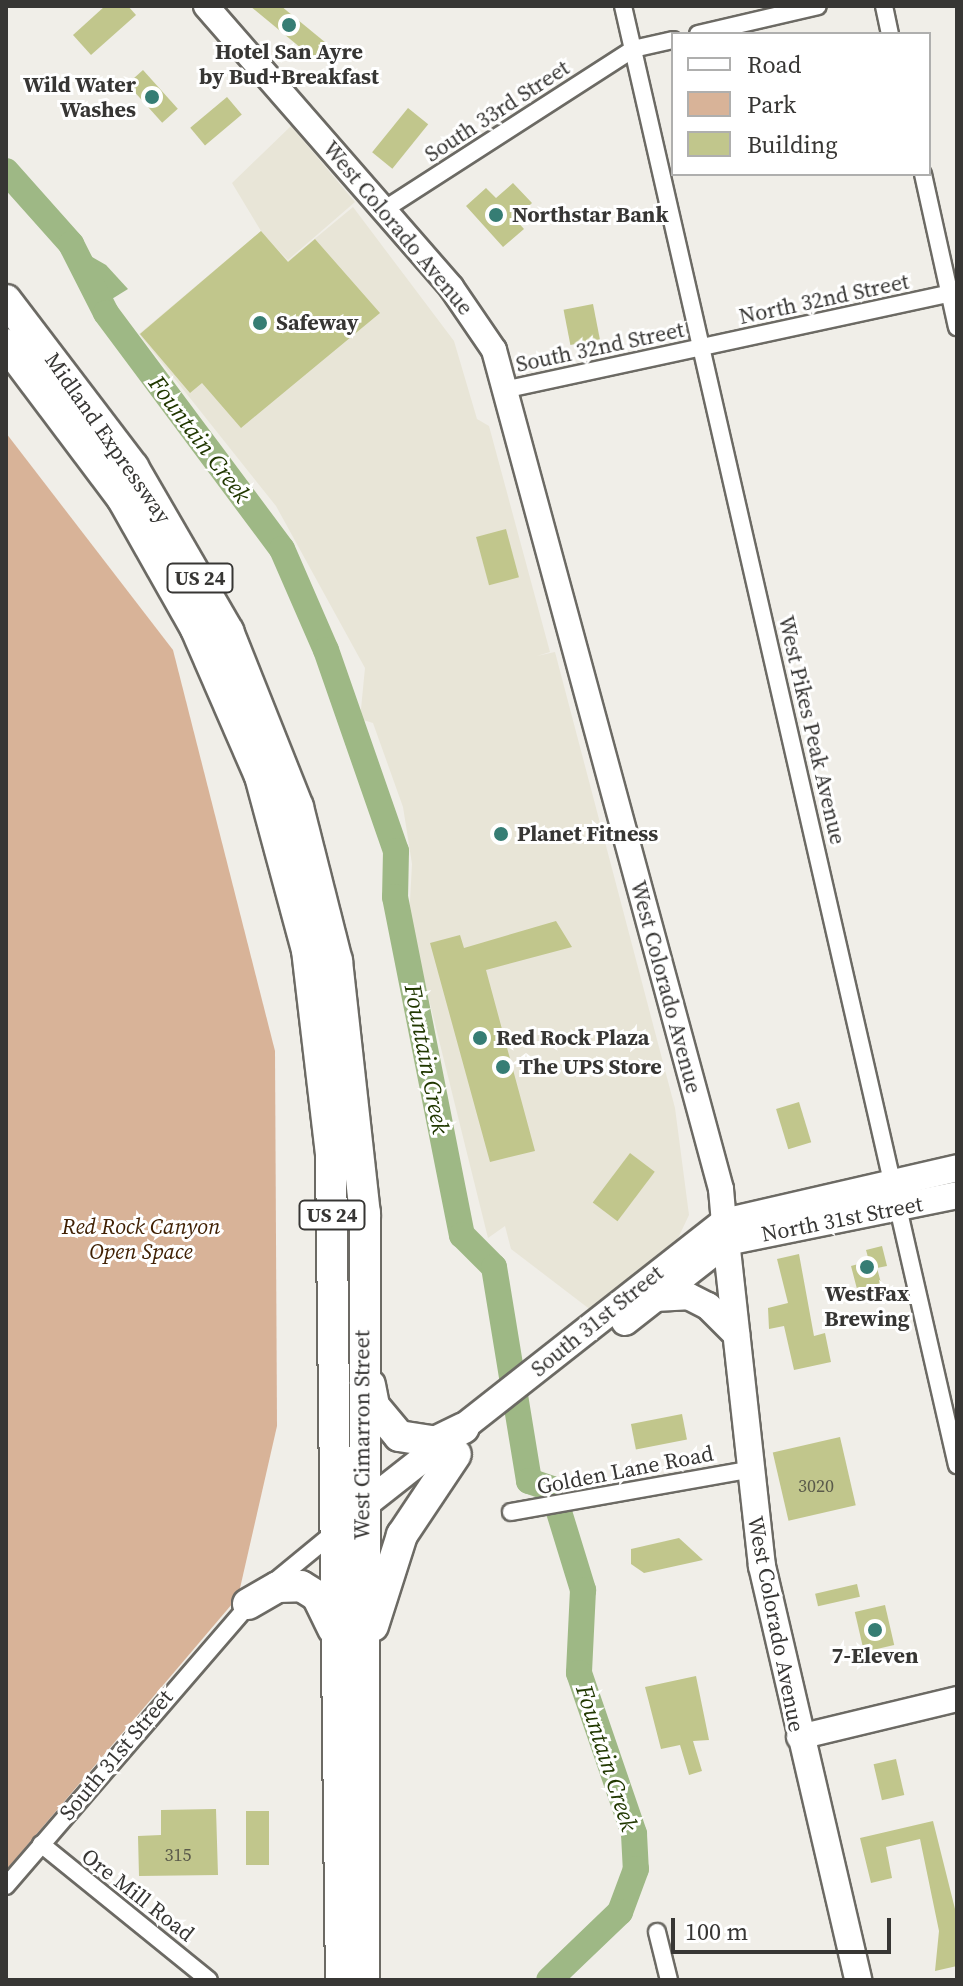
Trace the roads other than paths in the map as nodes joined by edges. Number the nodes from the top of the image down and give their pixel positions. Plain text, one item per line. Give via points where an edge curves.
1 (623, 6) edge
2 (818, 6) edge
3 (884, 6) edge
4 (218, 11) edge
5 (707, 32) edge
6 (890, 32) edge
7 (671, 40) edge
8 (633, 49) junction
9 (924, 176) edge
10 (385, 209) junction
11 (953, 293) edge
12 (6, 300) edge
13 (957, 327) edge
14 (6, 344) edge
15 (701, 348) junction
16 (508, 389) junction
17 (309, 898) junction
18 (957, 1168) edge
19 (957, 1195) edge
20 (896, 1196) junction
21 (725, 1232) junction
22 (361, 1274) junction
23 (655, 1298) junction
24 (736, 1334) junction
25 (538, 1379) junction
26 (475, 1429) junction
27 (957, 1465) edge
28 (747, 1470) junction
29 (511, 1512) dead end
30 (353, 1520) junction
31 (248, 1604) junction
32 (337, 1648) junction
33 (363, 1679) junction
34 (957, 1699) edge
35 (799, 1737) junction
36 (41, 1844) junction
37 (6, 1886) edge
38 (657, 1932) dead end
39 (209, 1980) edge
40 (341, 1980) edge
41 (364, 1980) edge
42 (669, 1980) edge
43 (858, 1980) edge

1 - 8 street, West Pikes Peak Avenue
2 - 5 street
3 - 6 street
4 - 10 main road, West Colorado Avenue
7 - 8 street
8 - 10 street, South 33rd Street
8 - 15 street, West Pikes Peak Avenue
9 - 11 street
10 - 16 main road, West Colorado Avenue via 468,308
11 - 13 street
11 - 15 street, North 32nd Street
12 - 17 highway, Midland Expressway / US 24 via 126,457 186,552 267,718
14 - 17 highway, Midland Expressway / US 24 via 97,461 178,594
15 - 16 street, South 32nd Street
15 - 20 street, West Pikes Peak Avenue
16 - 21 main road, West Colorado Avenue via 721,1189
17 - 22 highway, West Cimarron Street / US 24 via 354,1081 365,1213
17 - 30 highway, West Cimarron Street / US 24 via 329,1104
18 - 20 main road, North 31st Street
19 - 20 main road, North 31st Street
20 - 21 main road, South 31st Street
20 - 27 street, West Pikes Peak Avenue
21 - 23 main road, South 31st Street
21 - 24 main road, West Colorado Avenue
21 - 25 main road, South 31st Street
22 - 26 highway via 374,1406 407,1438 435,1442
22 - 30 highway, West Cimarron Street / US 24
23 - 24 main road via 688,1296 708,1306
23 - 25 main road, South 31st Street
24 - 28 main road, West Colorado Avenue
25 - 26 main road, South 31st Street
26 - 30 main road, South 31st Street
26 - 33 highway via 395,1551
28 - 29 street, Golden Lane Road
28 - 35 main road, West Colorado Avenue
30 - 31 street, South 31st Street
30 - 32 highway, West Cimarron Street / US 24
30 - 33 highway, West Cimarron Street / US 24
31 - 32 highway via 278,1587 301,1586 324,1606
31 - 36 street, South 31st Street
32 - 40 highway, West Cimarron Street / US 24
33 - 41 highway, West Cimarron Street / US 24
34 - 35 main road
35 - 43 main road, West Colorado Avenue
36 - 37 street, South 31st Street
36 - 39 street, Ore Mill Road
38 - 42 street

